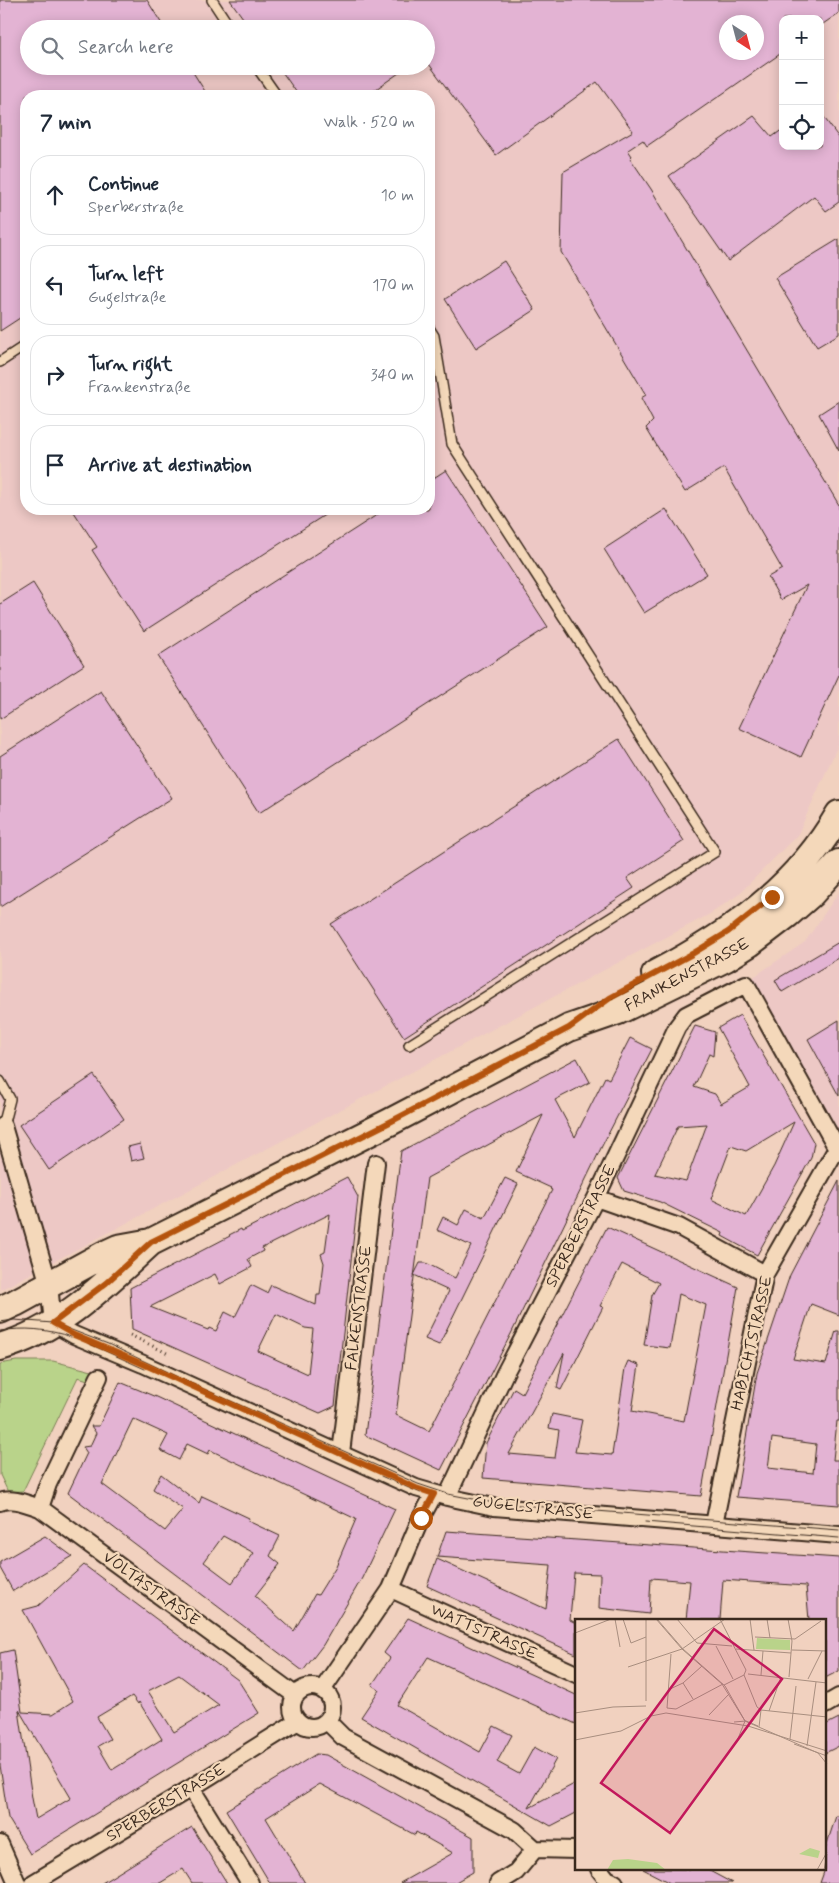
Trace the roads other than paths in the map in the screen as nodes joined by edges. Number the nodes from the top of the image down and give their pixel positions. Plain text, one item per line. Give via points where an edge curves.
1 (212, 0) edge
2 (225, 20) edge
3 (262, 75) edge
4 (273, 90) edge
5 (435, 342) edge
6 (20, 349) edge
7 (0, 362) edge
8 (839, 814) edge
9 (839, 863) edge
10 (569, 1028) junction
11 (409, 1045) dead end
12 (0, 1081) edge
13 (2, 1126) edge
14 (838, 1150) edge
15 (376, 1163) dead end
16 (596, 1198) junction
17 (151, 1242) junction
18 (765, 1274) junction
19 (48, 1284) junction
20 (0, 1310) edge
21 (53, 1323) junction
22 (0, 1347) edge
23 (99, 1377) dead end
24 (341, 1453) junction
25 (440, 1495) junction
26 (0, 1502) edge
27 (40, 1508) junction
28 (714, 1524) junction
29 (839, 1535) edge
30 (391, 1590) junction
31 (575, 1674) edge
32 (323, 1689) junction
33 (295, 1695) junction
34 (839, 1697) edge
35 (826, 1704) edge
36 (298, 1721) junction
37 (327, 1721) junction
38 (192, 1788) junction
39 (0, 1844) edge
40 (535, 1848) junction
41 (575, 1850) edge
42 (600, 1870) edge
43 (17, 1883) edge
44 (33, 1883) edge
45 (250, 1883) edge
46 (498, 1883) edge
47 (615, 1883) edge

1 - 2 lane
3 - 4 lane
5 - 11 lane via 452,444 715,852
6 - 7 lane
8 - 10 main road, FRANKENSTRASSE via 794,876 747,917 692,954 610,998
9 - 10 main road, FRANKENSTRASSE via 799,905 738,950 618,1011
10 - 17 main road, FRANKENSTRASSE
12 - 13 lane via 10,1099
13 - 19 street
14 - 16 street, SPERBERSTRASSE via 746,984 686,1015
14 - 18 street, HABICHTSTRASSE
15 - 24 street, FALKENSTRASSE
16 - 18 street via 679,1227
16 - 25 street, SPERBERSTRASSE
17 - 19 main road, FRANKENSTRASSE via 118,1248
17 - 21 main road, FRANKENSTRASSE via 106,1283
18 - 28 street, HABICHTSTRASSE
19 - 20 main road, FRANKENSTRASSE
19 - 21 street
21 - 22 main road, FRANKENSTRASSE via 22,1340
21 - 24 street, GUGELSTRASSE
23 - 27 street via 48,1484
24 - 25 street, GUGELSTRASSE via 416,1488
25 - 28 street, GUGELSTRASSE via 494,1506
25 - 30 street, SPERBERSTRASSE via 421,1518
26 - 27 street, VOLTASTRASSE via 17,1500
27 - 33 street, VOLTASTRASSE
28 - 29 street, GUGELSTRASSE
30 - 31 street, WATTSTRASSE
30 - 32 street, SPERBERSTRASSE
32 - 33 street via 312,1686
32 - 37 street via 332,1701
33 - 36 street via 291,1706
34 - 35 street
36 - 37 street via 306,1726 318,1726
36 - 38 street, SPERBERSTRASSE
37 - 40 street via 343,1738 514,1830
38 - 44 street, SPERBERSTRASSE
38 - 45 street
39 - 43 street
40 - 41 street
40 - 46 street via 516,1872
42 - 47 street

